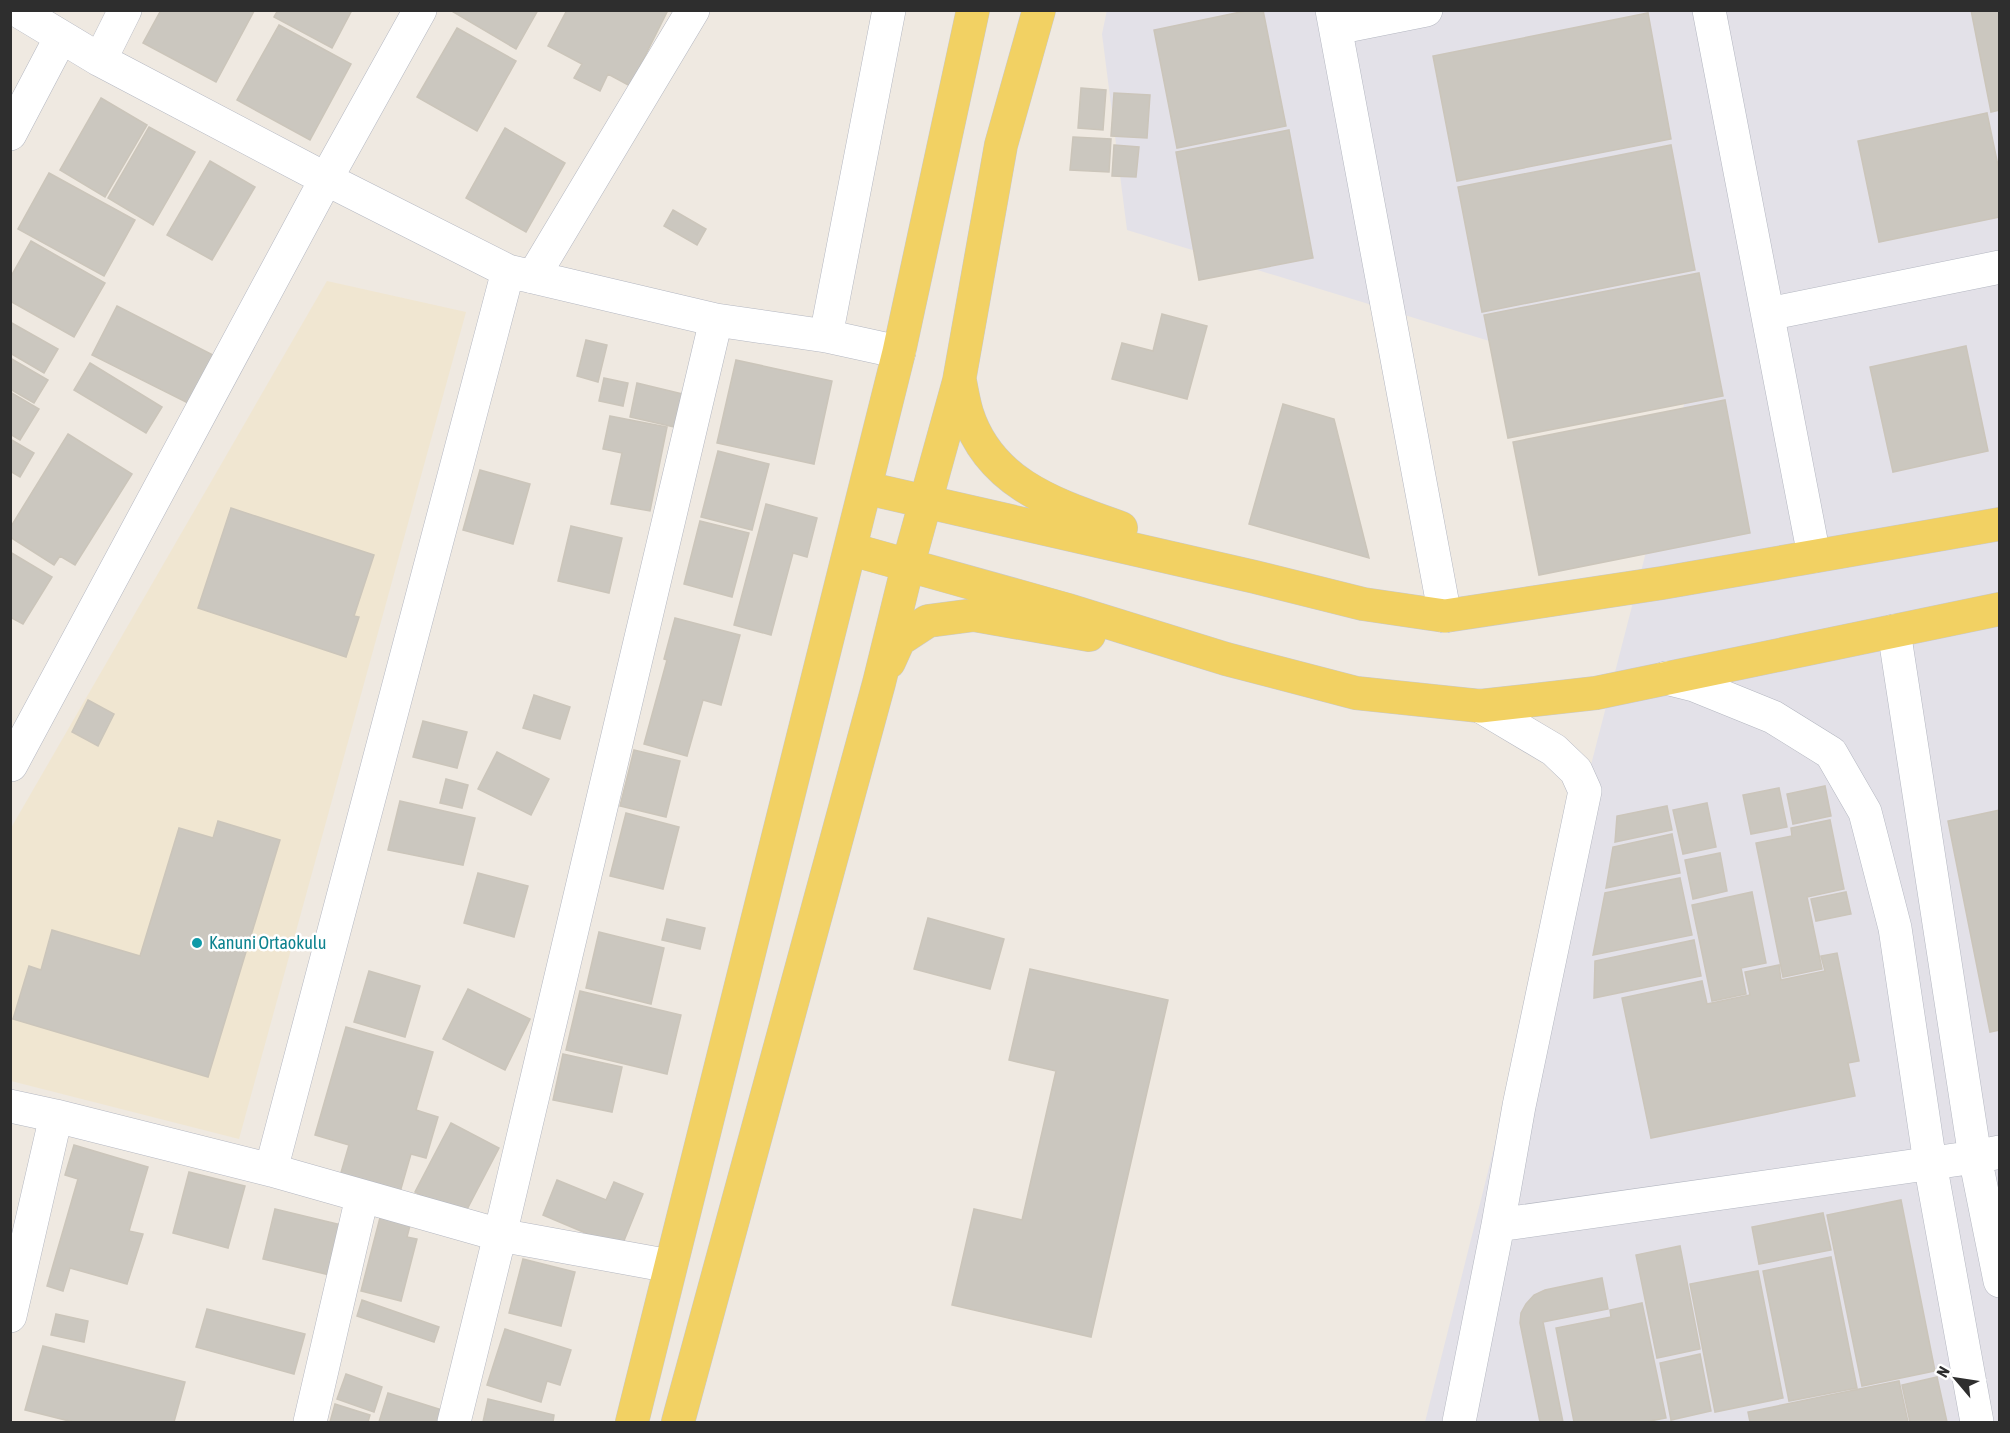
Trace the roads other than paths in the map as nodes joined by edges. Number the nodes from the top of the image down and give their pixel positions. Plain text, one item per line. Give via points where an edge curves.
1 (17, 10) edge
2 (125, 10) edge
3 (420, 10) edge
4 (693, 10) edge
5 (889, 10) edge
6 (973, 10) edge
7 (1039, 10) edge
8 (1426, 10) edge
9 (1709, 10) edge
10 (1334, 19) edge
11 (61, 37) junction
12 (100, 60) junction
13 (10, 134) edge
14 (326, 179) junction
15 (2000, 267) edge
16 (520, 274) junction
17 (1768, 314) junction
18 (716, 320) junction
19 (826, 336) junction
20 (899, 352) junction
21 (959, 381) junction
22 (866, 488) junction
23 (926, 501) junction
24 (2000, 524) edge
25 (850, 549) junction
26 (1814, 556) junction
27 (908, 565) junction
28 (1255, 577) junction
29 (2000, 609) edge
30 (1445, 616) junction
31 (1894, 631) junction
32 (1226, 659) junction
33 (1666, 678) junction
34 (879, 683) junction
35 (1479, 706) junction
36 (11, 765) edge
37 (10, 1106) edge
38 (56, 1116) junction
39 (1987, 1154) edge
40 (1930, 1163) junction
41 (271, 1170) junction
42 (362, 1197) junction
43 (1498, 1225) junction
44 (500, 1235) junction
45 (670, 1266) junction
46 (2000, 1281) edge
47 (10, 1316) edge
48 (310, 1422) edge
49 (454, 1422) edge
50 (632, 1422) edge
51 (678, 1422) edge
52 (1459, 1422) edge
53 (1977, 1422) edge

1 - 11 street
2 - 12 street
3 - 14 street
4 - 16 street
5 - 19 street
6 - 20 main road
7 - 21 main road via 1001,145
8 - 10 street
9 - 17 street
10 - 30 street
11 - 12 street
11 - 13 street
12 - 14 street
14 - 16 street
14 - 36 street
15 - 17 street
16 - 18 street
16 - 41 street
17 - 26 street
18 - 19 street
18 - 44 street
19 - 20 street
20 - 22 main road
21 - 23 main road
21 - 28 main road via 967,414 981,444 1008,476 1055,504
22 - 23 main road
22 - 25 main road
23 - 27 main road
23 - 28 main road
24 - 26 main road
25 - 27 main road
25 - 45 main road
26 - 30 main road
27 - 32 main road
27 - 34 main road
28 - 30 main road via 1363,604
29 - 31 main road
31 - 33 main road
31 - 39 street
32 - 34 main road via 974,615 928,621 899,640
32 - 35 main road via 1356,693
33 - 35 main road via 1596,693
33 - 40 street via 1733,700 1794,728 1831,753 1865,812 1895,928
34 - 51 main road
35 - 43 street via 1554,750 1576,771 1585,791
37 - 38 street
38 - 41 street
38 - 47 street
39 - 40 street
39 - 46 street
40 - 43 street
40 - 53 street
41 - 42 street
42 - 44 street
42 - 48 street
43 - 52 street
44 - 45 street
44 - 49 street
45 - 50 main road

